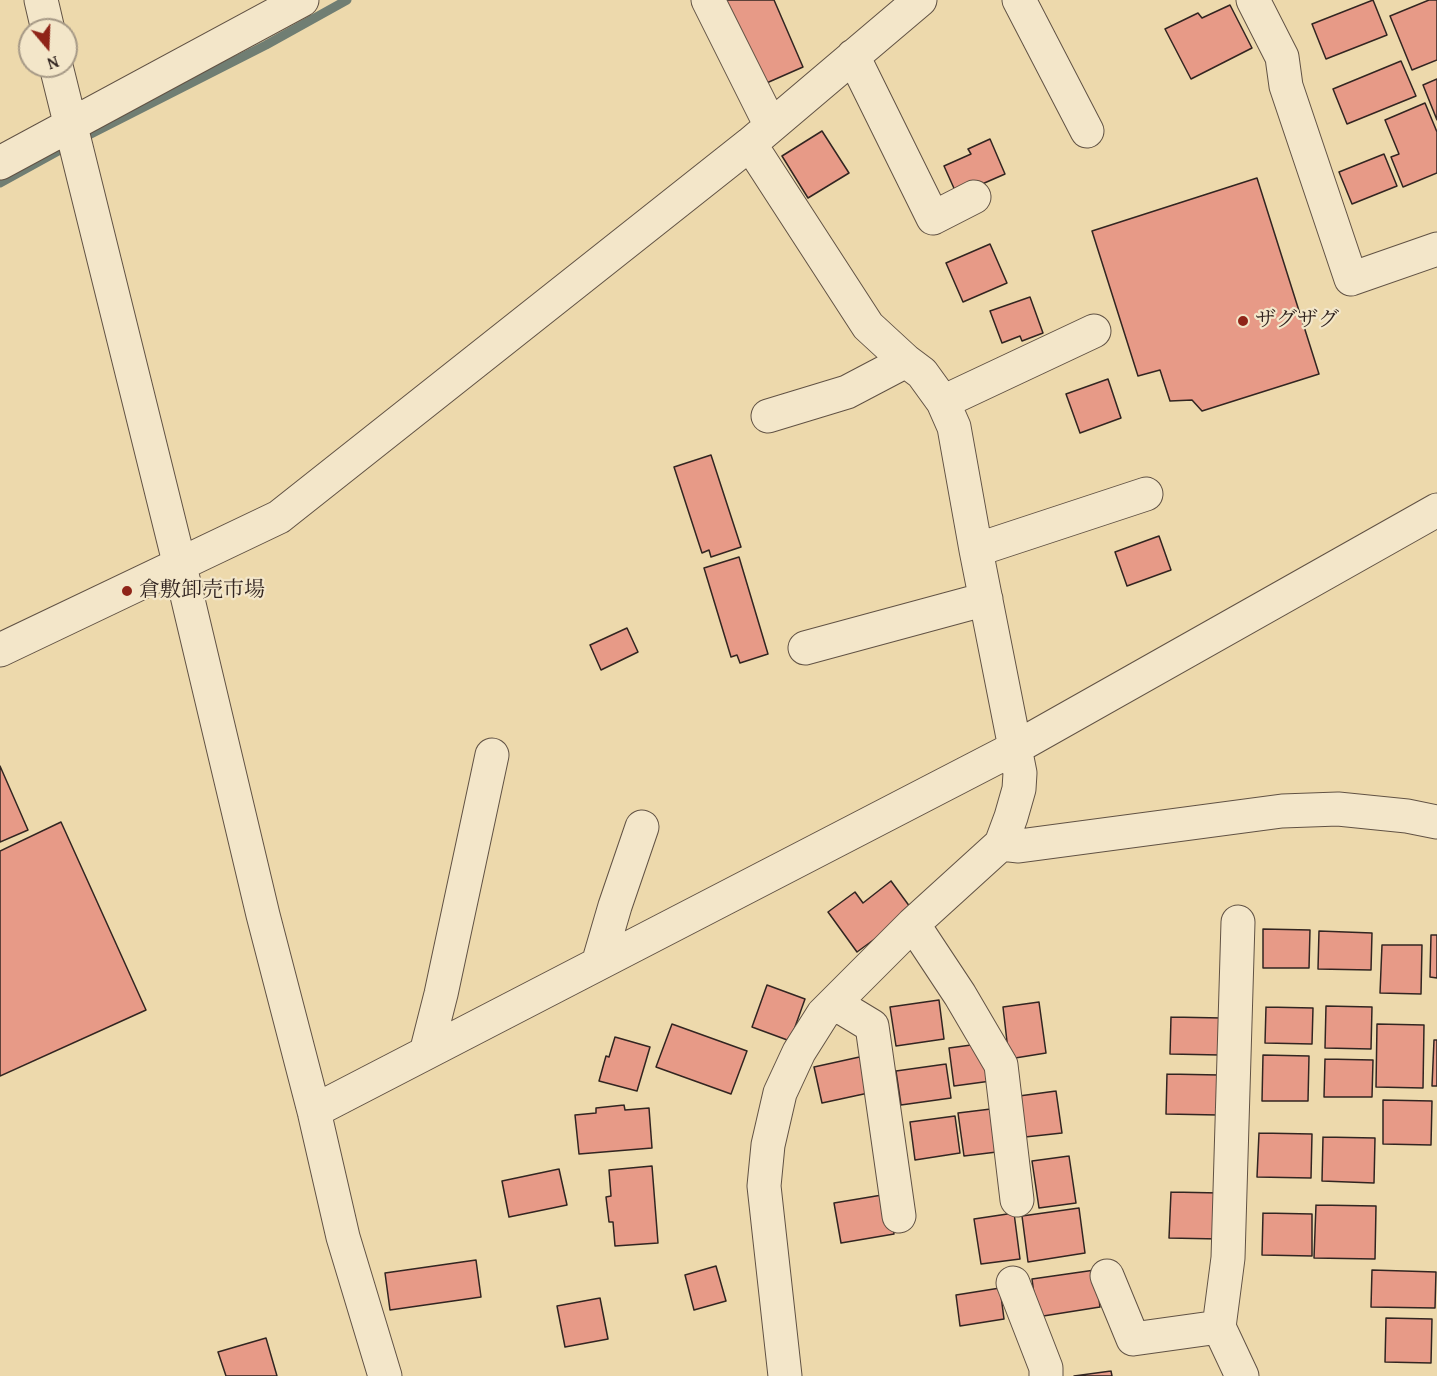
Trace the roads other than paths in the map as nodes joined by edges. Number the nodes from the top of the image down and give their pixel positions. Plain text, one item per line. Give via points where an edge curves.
1 (41, 0) edge
2 (302, 0) edge
3 (708, 0) edge
4 (920, 0) edge
5 (1019, 0) edge
6 (1252, 0) edge
7 (45, 18) edge
8 (853, 56) junction
9 (59, 78) edge
10 (1087, 131) dead end
11 (760, 135) junction
12 (73, 139) junction
13 (0, 163) edge
14 (974, 197) dead end
15 (1437, 249) edge
16 (1094, 331) dead end
17 (906, 361) junction
18 (943, 402) junction
19 (768, 416) dead end
20 (1146, 494) dead end
21 (1437, 510) edge
22 (976, 549) junction
23 (180, 566) junction
24 (986, 599) junction
25 (805, 648) dead end
26 (0, 650) edge
27 (1015, 748) junction
28 (492, 755) dead end
29 (1437, 822) edge
30 (642, 827) dead end
31 (1001, 844) junction
32 (1238, 922) dead end
33 (913, 924) junction
34 (598, 964) junction
35 (834, 1003) junction
36 (426, 1053) junction
37 (314, 1111) junction
38 (1017, 1200) dead end
39 (899, 1216) dead end
40 (1107, 1276) dead end
41 (1013, 1283) dead end
42 (1219, 1327) junction
43 (386, 1376) edge
44 (784, 1376) edge
45 (1046, 1376) edge
46 (1242, 1376) edge

1 - 7 street
2 - 12 street
3 - 11 street
4 - 8 street
5 - 10 street
6 - 15 street via 1282,57 1286,86 1351,279
8 - 11 street
8 - 14 street via 933,218
9 - 12 street
11 - 17 street via 868,326
11 - 23 street via 279,517
12 - 13 street
12 - 23 street
16 - 18 street
17 - 18 street via 922,373
17 - 19 street via 847,392
18 - 22 street via 954,427
20 - 22 street
21 - 27 street
22 - 24 street
23 - 26 street
23 - 37 street
24 - 25 street
24 - 27 street
27 - 31 street via 1019,789
27 - 34 street
28 - 36 street
29 - 31 street via 1338,809 1282,811 1020,846
30 - 34 street
31 - 33 street
32 - 42 street via 1228,1258
33 - 35 street
33 - 38 street via 1001,1065
34 - 36 street
35 - 39 street via 872,1026
35 - 44 street via 799,1052 780,1093 768,1145 764,1186
36 - 37 street
37 - 43 street via 343,1237
40 - 42 street via 1132,1339
41 - 45 street
42 - 46 street

